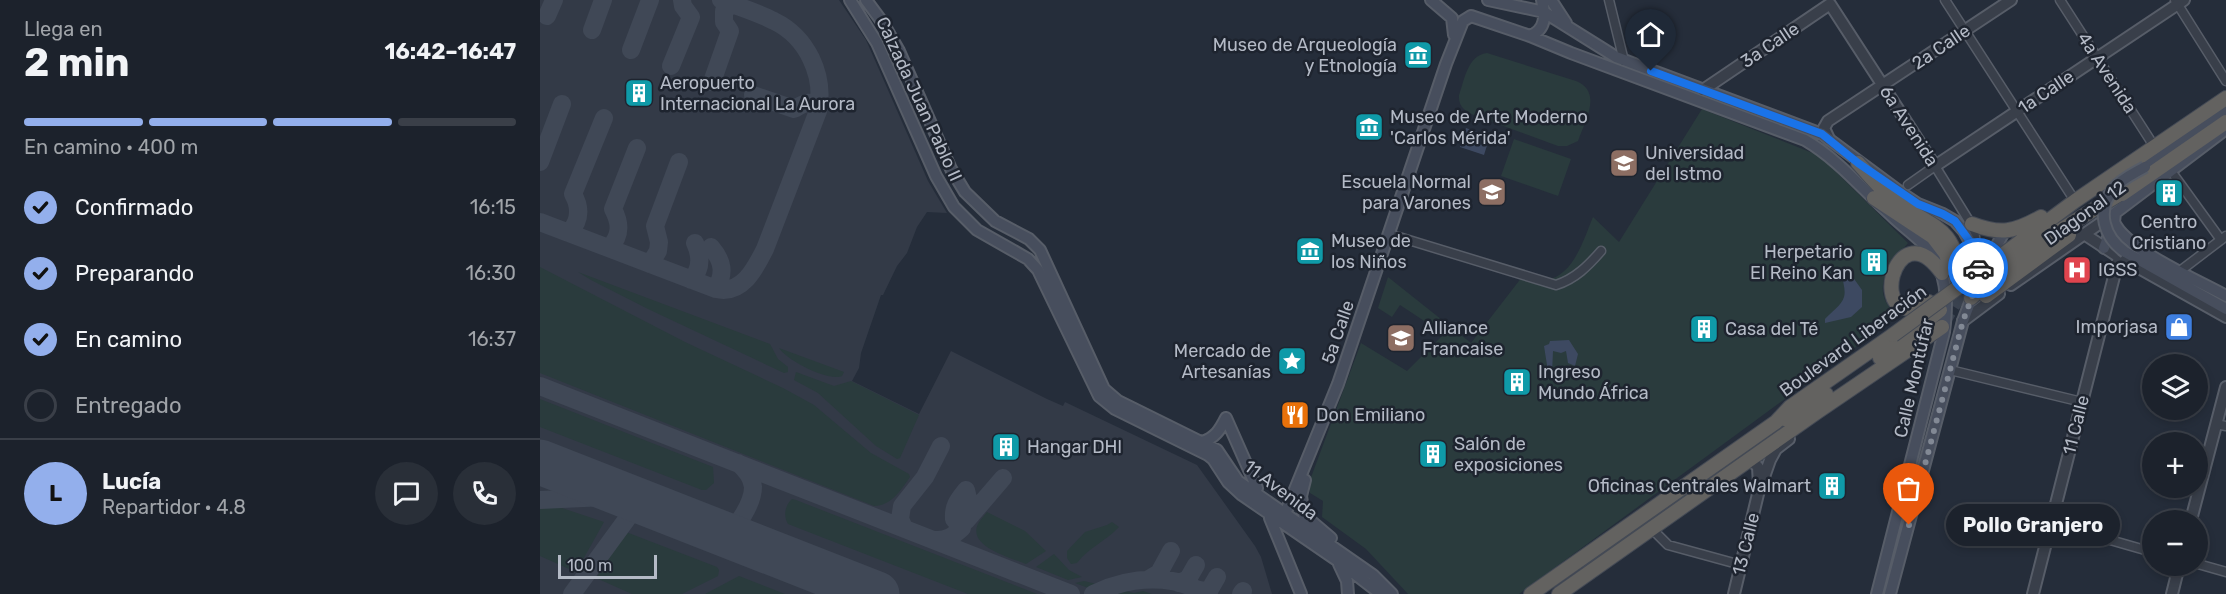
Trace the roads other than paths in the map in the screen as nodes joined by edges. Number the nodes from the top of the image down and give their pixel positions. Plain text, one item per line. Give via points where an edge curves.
1 (850, 0) edge
2 (866, 0) edge
3 (1431, 0) edge
4 (1489, 0) edge
5 (1542, 0) edge
6 (1551, 0) edge
7 (1609, 0) edge
8 (1945, 0) edge
9 (2011, 0) edge
10 (2060, 0) edge
11 (1832, 1) edge
12 (2179, 2) edge
13 (1544, 12) junction
14 (1498, 24) junction
15 (1569, 29) junction
16 (1965, 31) junction
17 (1530, 36) junction
18 (1583, 38) junction
19 (1571, 53) junction
20 (2097, 58) junction
21 (1624, 61) junction
22 (1446, 64) junction
23 (2226, 81) edge
24 (1883, 86) junction
25 (2226, 89) edge
26 (1703, 90) junction
27 (2226, 98) edge
28 (2226, 110) edge
29 (2017, 111) junction
30 (2196, 117) junction
31 (2226, 122) edge
32 (2226, 129) edge
33 (1829, 139) junction
34 (2154, 146) junction
35 (1858, 163) junction
36 (1935, 166) junction
37 (2171, 171) junction
38 (1908, 185) dead end
39 (2128, 189) junction
40 (1874, 198) joint
41 (2075, 201) junction
42 (2115, 211) junction
43 (1972, 224) junction
44 (2086, 228) junction
45 (2004, 232) junction
46 (1389, 234) junction
47 (2223, 238) edge
48 (2104, 248) junction
49 (1600, 251) dead end
50 (2122, 254) junction
51 (1999, 257) junction
52 (1977, 261) junction
53 (2180, 271) junction
54 (1951, 272) junction
55 (1986, 296) dead end
56 (2226, 296) edge
57 (1971, 298) junction
58 (1934, 306) junction
59 (2226, 309) edge
60 (2226, 317) edge
61 (1963, 321) junction
62 (1940, 328) tunnel mouth
63 (1950, 370) junction
64 (1338, 384) junction
65 (2226, 387) edge
66 (2082, 402) junction
67 (1113, 403) junction
68 (1776, 422) junction
69 (1799, 425) junction
70 (2221, 425) edge
71 (1202, 442) junction
72 (1747, 461) junction
73 (1257, 488) dead end
74 (1758, 494) junction
75 (1287, 509) dead end
76 (2194, 510) edge
77 (1270, 518) dead end
78 (2051, 524) junction
79 (1284, 528) dead end
80 (1652, 529) junction
81 (2142, 549) edge
82 (1285, 553) junction
83 (1338, 561) junction
84 (1741, 565) junction
85 (2208, 567) edge
86 (2226, 572) edge
87 (1373, 575) junction
88 (2176, 576) edge
89 (1301, 594) edge
90 (1347, 594) edge
91 (1381, 594) edge
92 (1392, 594) edge
93 (1532, 594) edge
94 (1559, 594) edge
95 (1734, 594) edge
96 (1877, 594) edge
97 (1892, 594) edge
98 (2033, 594) edge
99 (2172, 594) edge

1 - 67 main road, Calzada Juan Pablo II via 877,43 945,192 977,230 1028,259 1038,270 1095,390
2 - 67 main road, Calzada Juan Pablo II via 899,51 958,182 983,212 1029,239 1040,250
3 - 22 main road via 1454,23
4 - 13 main road
4 - 14 main road
5 - 13 main road
6 - 15 main road
7 - 21 street
8 - 16 street
9 - 16 street, 2a Calle
10 - 20 street, 4a Avenida
11 - 24 street, 6a Avenida
11 - 26 street, 3a Calle
12 - 20 street, 1a Calle
12 - 23 street
13 - 15 main road
13 - 17 main road via 1542,28
14 - 17 main road
14 - 22 main road, 5a Calle via 1467,17
15 - 18 main road
16 - 24 street, 2a Calle
16 - 29 street
17 - 19 main road
18 - 19 main road via 1568,36 1565,43
18 - 21 main road
19 - 40 main road via 1805,140 1824,151
20 - 29 street, 1a Calle
20 - 34 street, 4a Avenida
21 - 26 main road
22 - 46 main road, 5a Calle
24 - 33 street, 2a Calle via 1828,121 1824,128
24 - 36 street, 6a Avenida
25 - 30 street, Boulevard Liberación
26 - 33 main road via 1802,125
27 - 30 highway, Boulevard Liberación
28 - 50 main road, bridge via 2112,190 2104,218 2109,238
29 - 36 street, 1a Calle
29 - 41 street
30 - 34 highway, Boulevard Liberación
31 - 39 highway
32 - 37 main road, Diagonal 12
33 - 35 main road
34 - 41 highway, Boulevard Liberación
35 - 52 main road via 1918,204 1955,221 1968,236
35 - 54 highway via 1886,193 1949,238 1955,249
36 - 38 street, 1a Calle
36 - 43 street, 6a Avenida
37 - 42 main road, Diagonal 12
37 - 47 street
39 - 42 highway
39 - 57 highway via 2034,248
40 - 54 highway via 1934,237 1946,254
41 - 45 highway
41 - 51 highway, Boulevard Liberación
42 - 44 street, Diagonal 12
42 - 48 main road
42 - 53 main road via 2120,231 2133,244
43 - 45 highway
43 - 52 street, 6a Avenida
44 - 48 street
44 - 55 highway
44 - 61 street, Diagonal 12
45 - 52 main road via 1997,245
46 - 49 street via 1556,285 1568,281
46 - 64 main road, 5a Calle
47 - 53 street
48 - 50 street
50 - 59 main road
50 - 60 street
50 - 66 street, 11 Calle
51 - 58 highway, bridge
51 - 68 highway, Boulevard Liberación, bridge via 1790,406
52 - 57 main road, Calle Montúfar via 1976,286
53 - 56 main road
54 - 58 highway via 1929,258 1915,255 1903,259 1893,272 1891,291 1898,303 1915,309
54 - 96 main road, Calle Montúfar via 1944,332
57 - 61 main road, Calle Montúfar
58 - 68 highway via 1890,351 1795,414
61 - 63 main road, Calle Montúfar
62 - 69 highway, Boulevard Liberación
63 - 66 street
63 - 97 main road, Calle Montúfar
64 - 75 main road, 5a Calle
64 - 87 main road via 1303,487 1302,506 1309,521 1360,557
65 - 70 street
66 - 78 street, 11 Calle
67 - 71 main road, 11 Avenida
67 - 83 main road, 11 Avenida via 1208,455 1242,495
68 - 93 highway, Boulevard Liberación
69 - 72 highway, Boulevard Liberación
69 - 74 street, 13 Calle via 1791,438 1776,449
70 - 76 street
71 - 73 main road via 1216,435 1226,418
71 - 87 main road, 11 Avenida via 1217,450 1238,481
72 - 74 street, 13 Calle via 1758,467
72 - 80 highway, Boulevard Liberación
74 - 84 street, 13 Calle
77 - 82 main road
78 - 81 street
78 - 98 street, 11 Calle
79 - 82 main road
80 - 84 street via 1668,545
80 - 94 highway, Boulevard Liberación
82 - 89 main road
83 - 90 main road via 1347,581
83 - 91 main road, 11 Avenida
84 - 95 street, 13 Calle
85 - 86 street
87 - 92 main road, 11 Avenida
88 - 99 street

